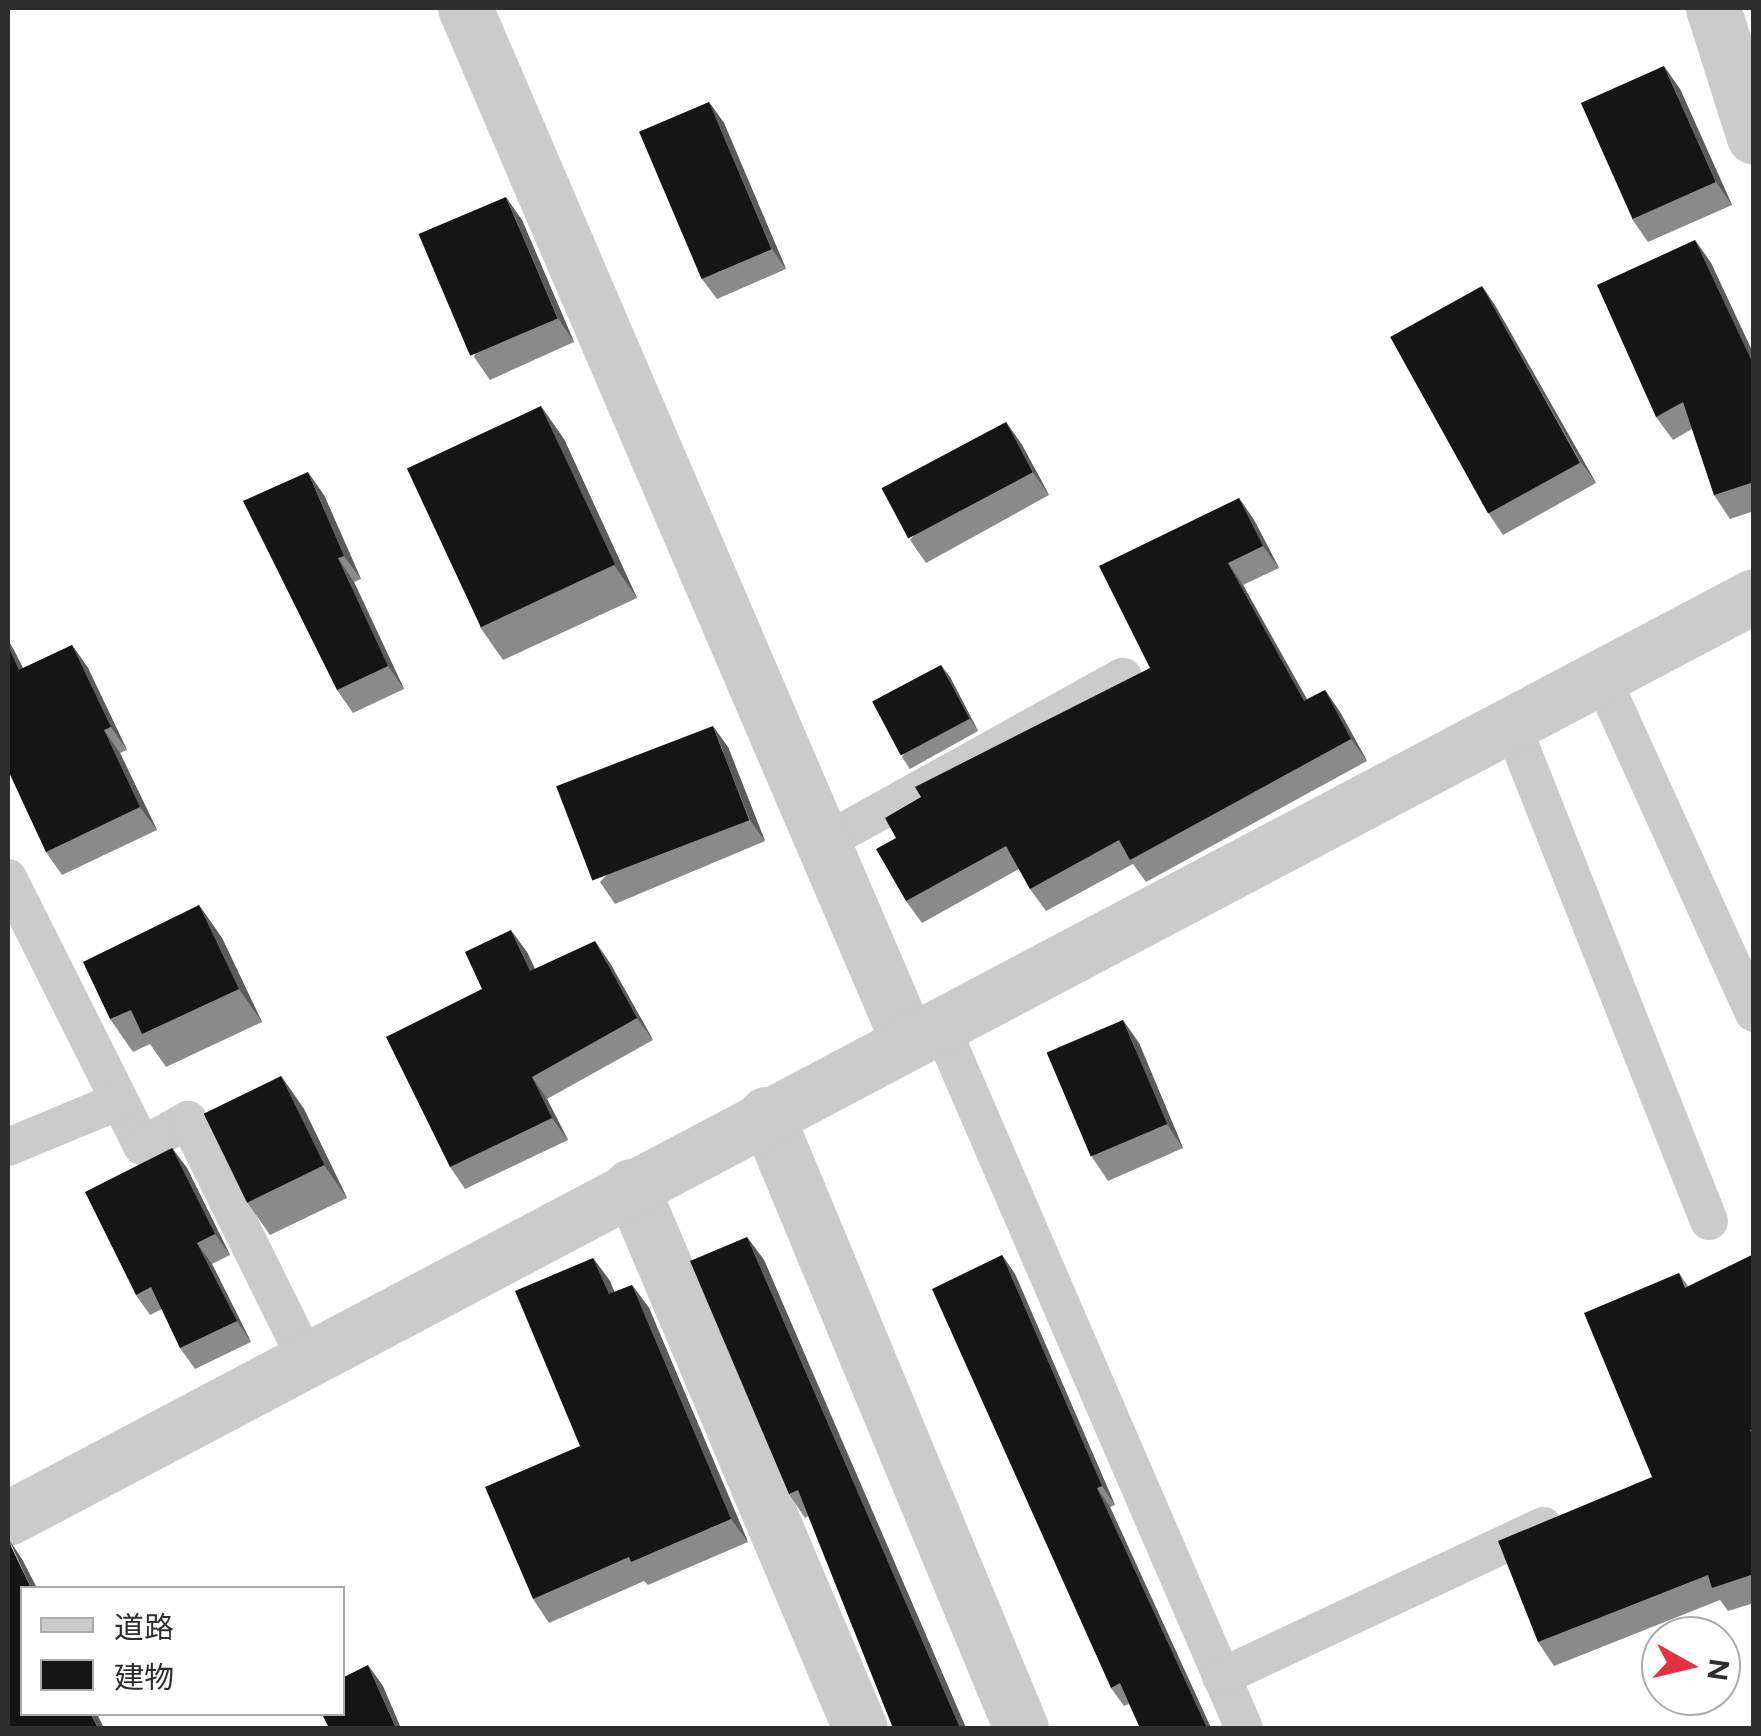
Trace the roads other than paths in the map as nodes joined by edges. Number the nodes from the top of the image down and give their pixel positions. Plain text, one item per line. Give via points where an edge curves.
1 (466, 8) edge
2 (1713, 8) edge
3 (1754, 137) edge
4 (1754, 596) edge
5 (1601, 676) junction
6 (1123, 677) edge
7 (1511, 723) junction
8 (823, 843) junction
9 (8, 878) edge
10 (1754, 1013) edge
11 (923, 1030) junction
12 (118, 1101) junction
13 (766, 1114) junction
14 (8, 1147) edge
15 (631, 1186) junction
16 (1709, 1222) dead end
17 (306, 1359) junction
18 (8, 1518) edge
19 (1543, 1526) edge
20 (1221, 1677) junction
21 (860, 1728) edge
22 (1021, 1728) edge
23 (1244, 1728) edge

1 - 8 street
2 - 3 street
4 - 5 street
5 - 7 street
5 - 10 lane
6 - 8 lane
7 - 11 street
7 - 16 lane
8 - 11 street
9 - 12 lane
11 - 13 street
11 - 20 lane
12 - 14 lane
12 - 17 lane via 142,1146 188,1120
13 - 15 street
13 - 22 street
15 - 17 street
15 - 21 street
17 - 18 street
19 - 20 lane
20 - 23 lane

